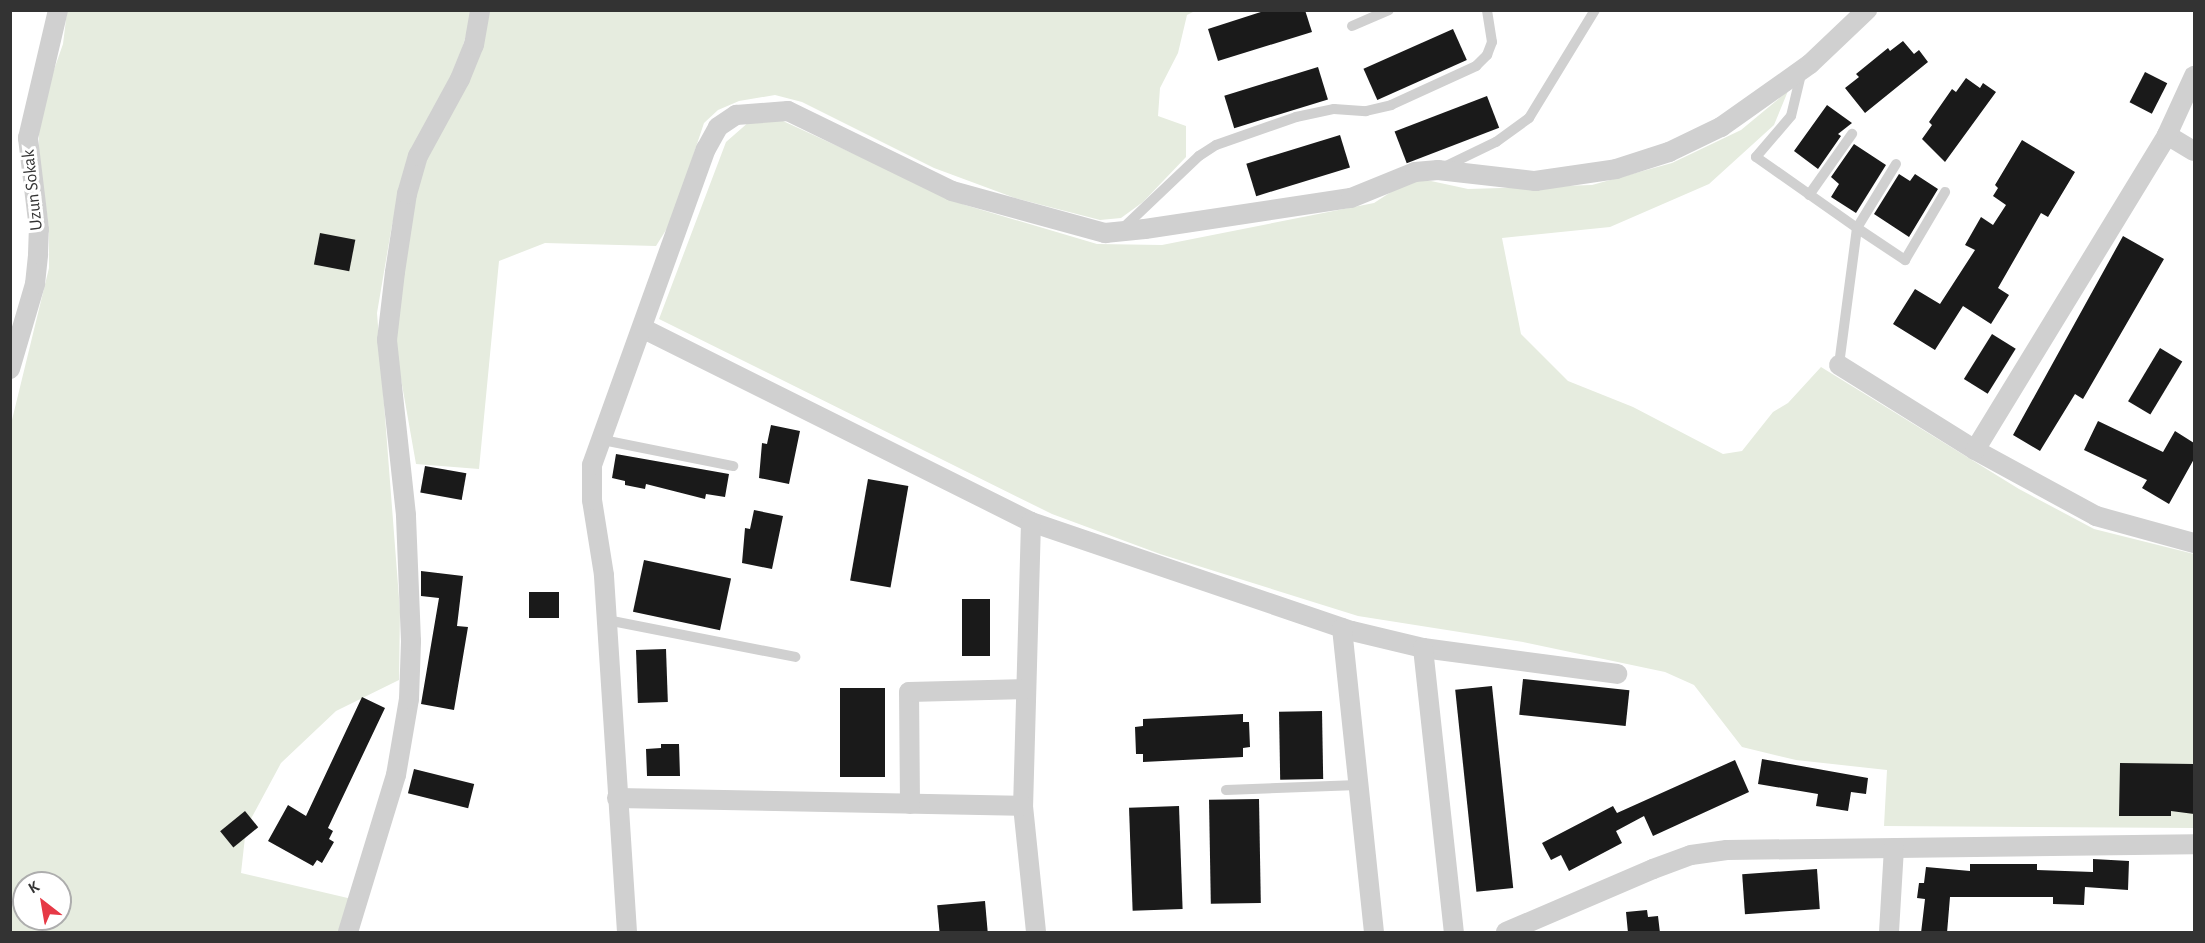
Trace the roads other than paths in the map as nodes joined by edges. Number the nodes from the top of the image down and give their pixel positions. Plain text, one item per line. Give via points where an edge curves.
1 (58, 10) edge
2 (480, 10) edge
3 (1389, 10) edge
4 (1487, 10) edge
5 (1595, 10) edge
6 (1867, 10) edge
7 (1352, 26) dead end
8 (1802, 70) junction
9 (2194, 76) edge
10 (1852, 134) dead end
11 (2167, 135) junction
12 (2194, 151) edge
13 (1896, 164) dead end
14 (1438, 170) junction
15 (1945, 192) dead end
16 (1809, 195) junction
17 (1857, 228) junction
18 (1120, 232) junction
19 (644, 329) junction
20 (1839, 365) joint
21 (10, 369) edge
22 (598, 439) junction
23 (1975, 450) junction
24 (733, 466) dead end
25 (1031, 522) junction
26 (2194, 543) edge
27 (607, 620) junction
28 (1342, 628) junction
29 (1423, 648) junction
30 (795, 657) dead end
31 (1617, 674) dead end
32 (1026, 689) junction
33 (1358, 785) junction
34 (1226, 790) dead end
35 (617, 798) junction
36 (910, 804) junction
37 (1023, 806) junction
38 (2194, 844) edge
39 (1894, 848) junction
40 (348, 933) edge
41 (627, 933) edge
42 (1036, 933) edge
43 (1374, 933) edge
44 (1454, 933) edge
45 (1506, 933) edge
46 (1889, 933) edge

1 - 21 street, Uzun Sokak via 28,138 39,229 35,284
2 - 40 street via 474,45 460,79 438,112 406,194 387,340 406,515 409,699 396,774
3 - 7 lane
4 - 18 lane via 1492,42 1487,55 1476,66 1391,105 1296,117 1216,145 1199,156
5 - 14 lane via 1529,118 1496,142
6 - 8 street
8 - 14 street via 1721,127 1669,152 1616,169 1534,181
8 - 16 lane via 1791,116 1756,157
9 - 11 street
10 - 16 lane
11 - 12 street
11 - 23 street
13 - 17 lane
14 - 18 street via 1414,172 1351,198
15 - 17 lane via 1905,260
16 - 17 lane
17 - 20 lane
18 - 19 street via 1105,233 952,191 788,111 755,110 736,115 718,127 706,149
19 - 22 street
19 - 25 street
20 - 23 street
22 - 24 lane
22 - 27 street via 592,465 592,500
23 - 26 street via 2096,516
25 - 28 street
25 - 32 street
27 - 30 lane
27 - 35 street
28 - 29 street
28 - 33 street
29 - 31 street
29 - 44 street
32 - 36 street via 909,692
32 - 37 street
33 - 34 lane
33 - 43 street
35 - 36 street
35 - 41 street
36 - 37 street
37 - 42 street
38 - 39 street
39 - 45 street via 1726,850 1692,855
39 - 46 street

